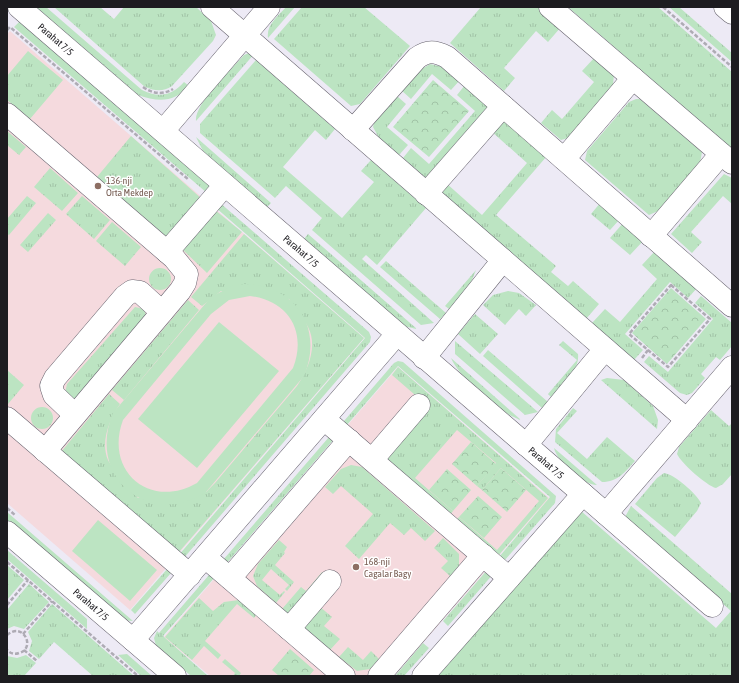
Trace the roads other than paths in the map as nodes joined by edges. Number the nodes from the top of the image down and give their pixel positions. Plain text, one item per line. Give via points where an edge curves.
1 (19, 7) edge
2 (212, 7) edge
3 (269, 7) edge
4 (550, 7) edge
5 (725, 7) edge
6 (732, 13) edge
7 (244, 36) junction
8 (633, 78) junction
9 (503, 106) junction
10 (7, 114) edge
11 (163, 130) junction
12 (353, 130) junction
13 (727, 158) edge
14 (564, 159) junction
15 (225, 185) junction
16 (426, 194) junction
17 (651, 236) junction
18 (167, 252) junction
19 (503, 260) junction
20 (732, 306) edge
21 (162, 312) junction
22 (397, 334) junction
23 (605, 349) junction
24 (424, 358) junction
25 (732, 367) edge
26 (419, 405) dead end
27 (75, 415) junction
28 (7, 418) edge
29 (324, 419) junction
30 (686, 420) junction
31 (349, 440) junction
32 (526, 445) junction
33 (45, 451) junction
34 (372, 460) junction
35 (583, 494) junction
36 (606, 514) junction
37 (13, 525) edge
38 (483, 555) junction
39 (205, 557) junction
40 (190, 575) junction
41 (230, 578) junction
42 (509, 578) junction
43 (330, 581) dead end
44 (712, 606) dead end
45 (289, 629) junction
46 (133, 640) junction
47 (175, 676) edge
48 (344, 676) edge
49 (379, 676) edge
50 (423, 676) edge

1 - 11 street, Parahat 7/5
2 - 7 street
3 - 7 street
4 - 8 street
5 - 6 street
7 - 11 street
7 - 12 street
8 - 13 street
8 - 14 street
9 - 12 street via 447,57 430,51 417,58
9 - 14 street
9 - 16 street
10 - 18 street
11 - 15 street, Parahat 7/5
12 - 16 street
13 - 17 street
14 - 17 street
15 - 18 street
15 - 22 street, Parahat 7/5
16 - 19 street
17 - 20 street
18 - 21 street via 187,274 180,291
19 - 23 street
19 - 24 street
21 - 27 street
21 - 27 street via 140,292 132,291 55,378 51,386 54,395
22 - 24 street, Parahat 7/5
22 - 29 street
23 - 30 street
23 - 32 street
24 - 32 street, Parahat 7/5
25 - 30 street
26 - 34 street
27 - 33 street
28 - 33 street
29 - 31 street
29 - 39 street
30 - 36 street
31 - 34 street
31 - 41 street
32 - 35 street, Parahat 7/5
33 - 40 street
34 - 38 street
35 - 36 street, Parahat 7/5
35 - 42 street
36 - 44 street, Parahat 7/5
37 - 46 street, Parahat 7/5
38 - 42 street
38 - 49 street
39 - 40 street
39 - 41 street
40 - 46 street
41 - 45 street
42 - 50 street
43 - 45 street
45 - 48 street
46 - 47 street, Parahat 7/5

